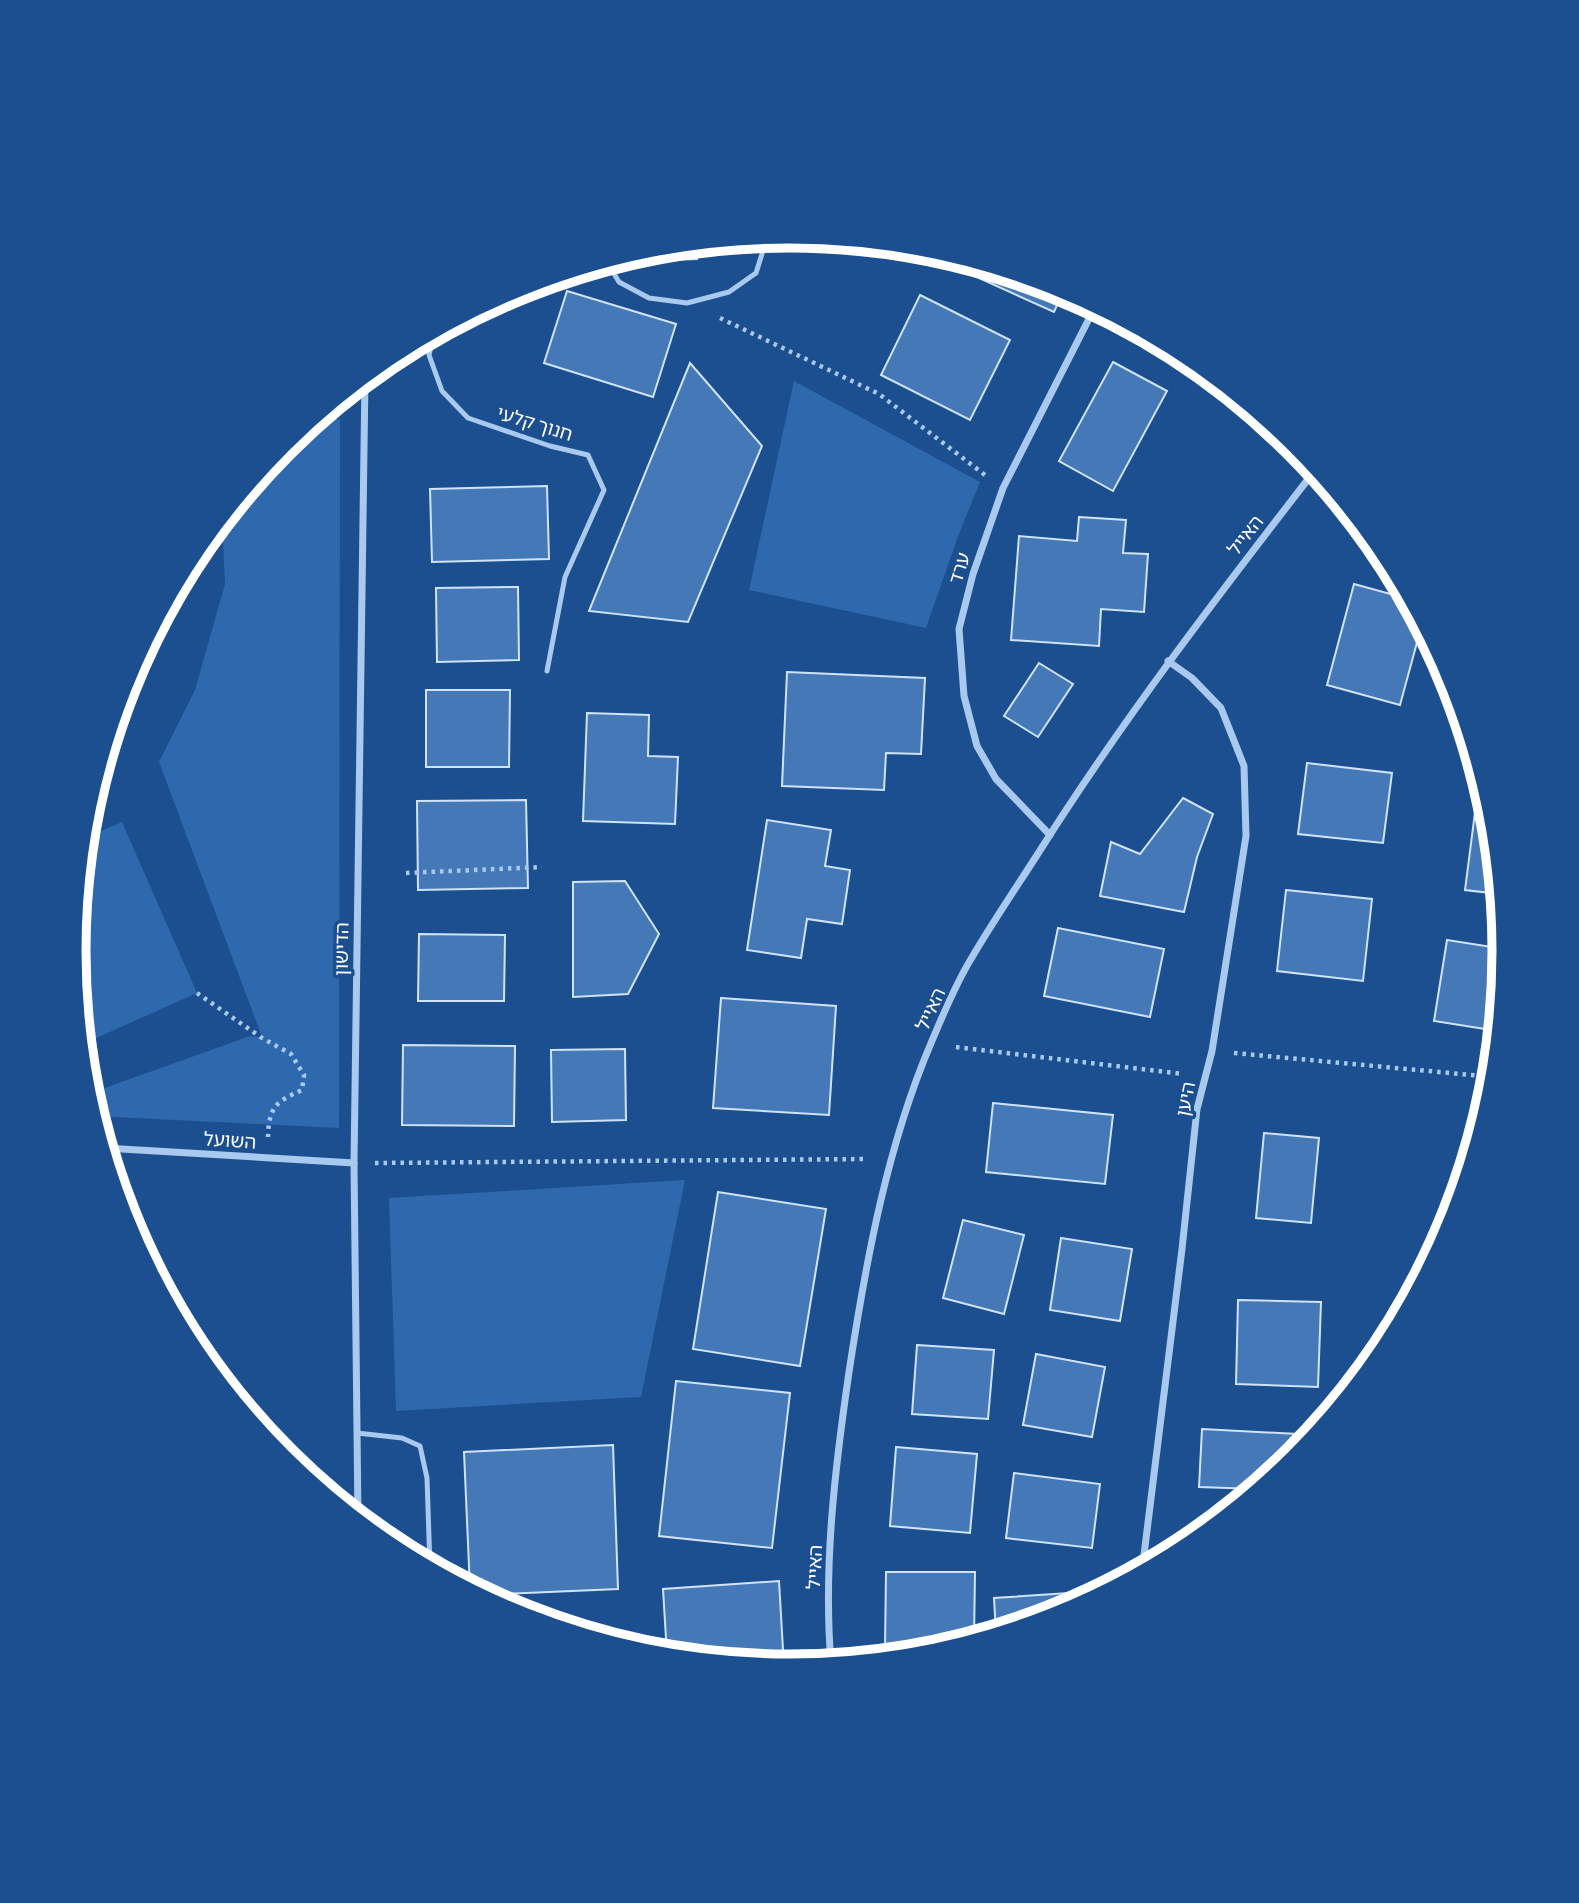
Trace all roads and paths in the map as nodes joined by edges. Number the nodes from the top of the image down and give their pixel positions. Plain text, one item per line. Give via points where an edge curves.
1 (763, 249) edge
2 (612, 271) edge
3 (687, 303) junction
4 (1090, 315) edge
5 (431, 346) edge
6 (365, 390) edge
7 (1310, 477) edge
8 (1003, 488) junction
9 (1168, 661) junction
10 (547, 671) dead end
11 (1049, 835) junction
12 (542, 867) dead end
13 (406, 873) dead end
14 (197, 993) dead end
15 (931, 1044) junction
16 (1212, 1051) junction
17 (1482, 1076) edge
18 (1205, 1077) junction
19 (114, 1149) edge
20 (267, 1158) junction
21 (892, 1158) junction
22 (354, 1163) junction
23 (357, 1433) junction
24 (358, 1507) edge
25 (429, 1556) edge
26 (1143, 1560) edge
27 (831, 1654) edge

1 - 3 lane via 755,273 729,292
2 - 3 lane via 619,282 649,298
3 - 8 path via 879,394
4 - 8 street, ערד
5 - 10 lane, חנוך קלעי via 429,355 442,391 468,418 588,455 604,489 565,577
6 - 22 street, הדישון
7 - 9 street, האייל
8 - 11 street, ערד via 959,629 964,696 977,746 996,779
9 - 11 street, האייל
9 - 16 street, היען via 1221,708 1244,766 1246,836
11 - 15 street, האייל via 969,962
12 - 13 path
14 - 20 path via 290,1054 304,1075 302,1090 279,1101 269,1116
15 - 18 path
15 - 21 street, האייל
16 - 17 path
16 - 18 street, היען
18 - 26 street, היען via 1197,1109
19 - 20 street, השועל
20 - 22 street, השועל
21 - 22 path
21 - 27 street, האייל via 854,1339 841,1427 828,1585
22 - 23 street, הדישון
23 - 24 street, הדישון
23 - 25 lane via 402,1438 420,1446

